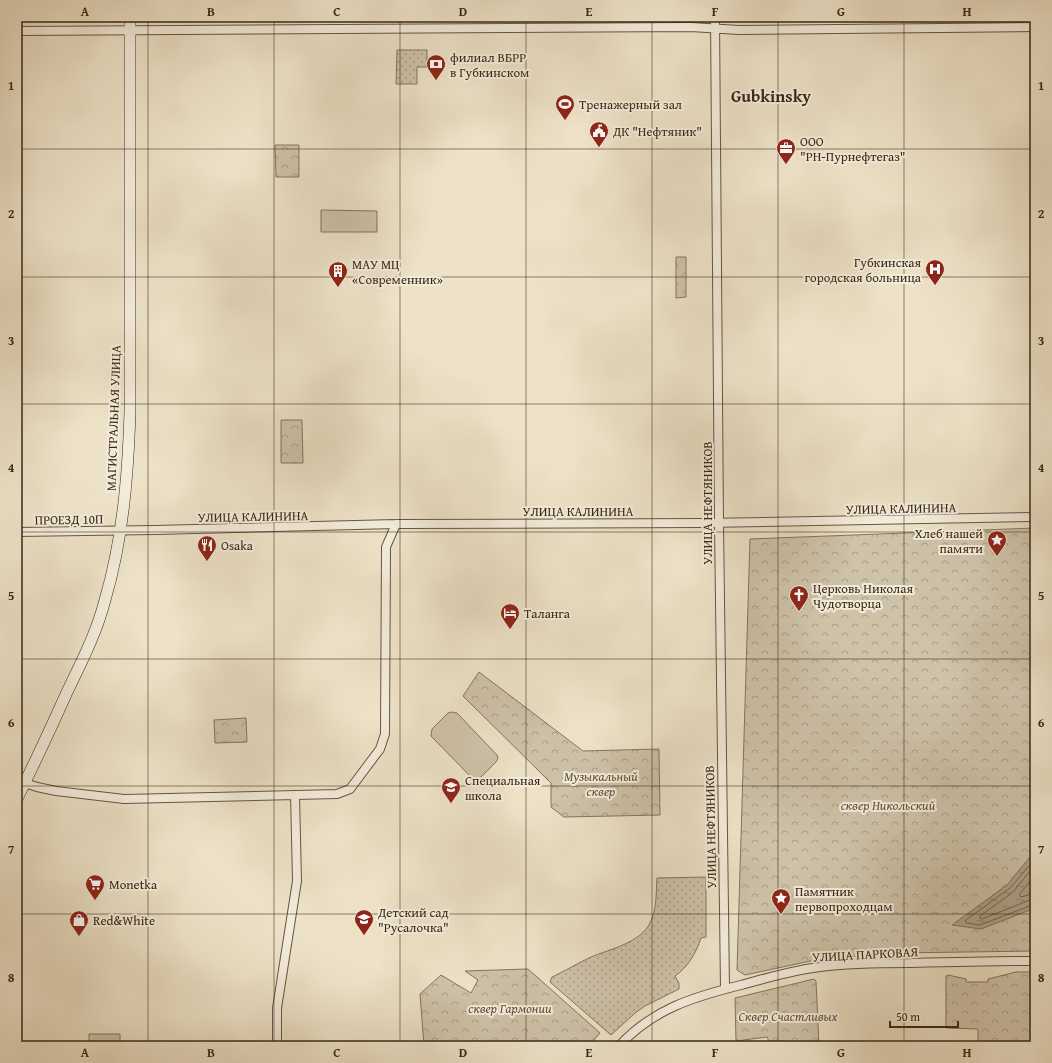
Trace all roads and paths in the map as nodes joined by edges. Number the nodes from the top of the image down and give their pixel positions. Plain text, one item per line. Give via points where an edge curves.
1 (130, 17) edge
2 (715, 17) edge
3 (1035, 26) edge
4 (715, 29) junction
5 (130, 31) junction
6 (17, 32) edge
7 (1035, 517) edge
8 (719, 523) junction
9 (396, 524) junction
10 (120, 530) junction
11 (17, 532) edge
12 (25, 783) junction
13 (295, 795) junction
14 (17, 799) edge
15 (1035, 961) edge
16 (725, 988) junction
17 (277, 1046) edge
18 (619, 1046) edge

1 - 5 main road, МАГИСТРАЛЬНАЯ УЛИЦА
2 - 4 street, УЛИЦА НЕФТЯНИКОВ
3 - 4 street
4 - 5 street via 691,27
4 - 8 street, УЛИЦА НЕФТЯНИКОВ
5 - 6 street
5 - 10 main road, МАГИСТРАЛЬНАЯ УЛИЦА via 130,412 127,474
7 - 8 street, УЛИЦА КАЛИНИНА
8 - 9 street, УЛИЦА КАЛИНИНА
8 - 16 street, УЛИЦА НЕФТЯНИКОВ
9 - 10 street, УЛИЦА КАЛИНИНА
9 - 13 street via 386,547 386,725 383,742 350,789 337,794
10 - 11 street, ПРОЕЗД 10П
10 - 12 main road, МАГИСТРАЛЬНАЯ УЛИЦА via 105,602 94,632
12 - 13 street via 56,791 114,799
12 - 14 main road, МАГИСТРАЛЬНАЯ УЛИЦА
13 - 17 street via 297,881 277,1008
15 - 16 street, УЛИЦА ПАРКОВАЯ via 832,966 807,969
16 - 18 street, УЛИЦА ПАРКОВАЯ via 683,1002 660,1013 637,1028

